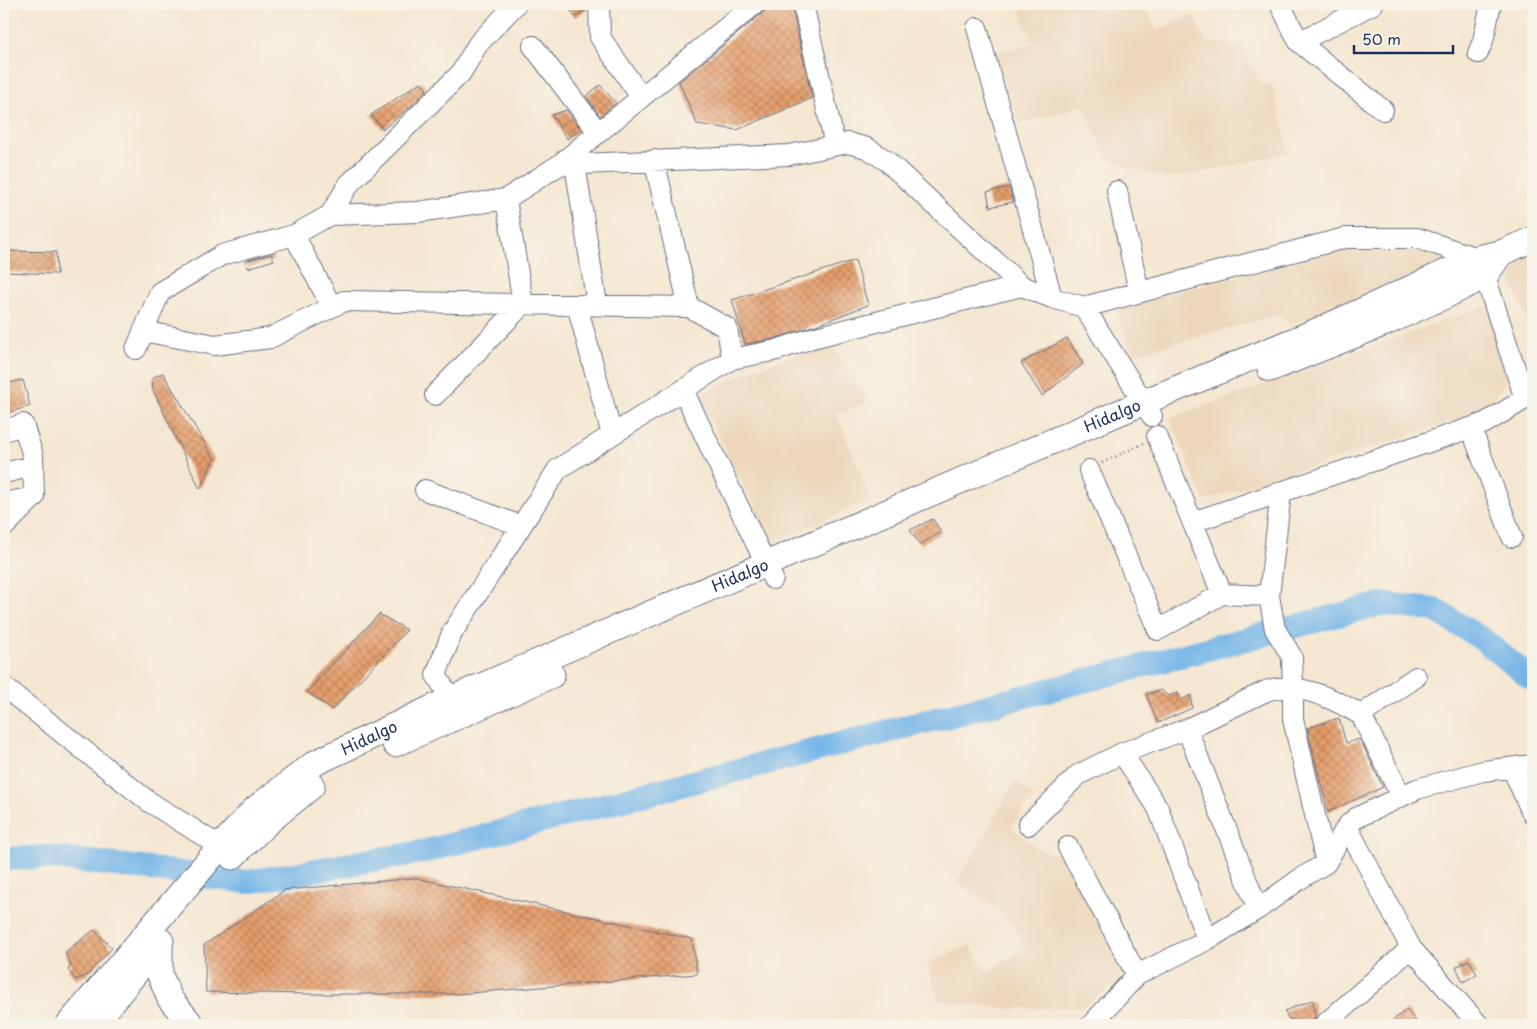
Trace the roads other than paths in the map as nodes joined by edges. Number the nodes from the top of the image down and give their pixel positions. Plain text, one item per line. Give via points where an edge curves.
1 (516, 4) edge
2 (599, 4) edge
3 (755, 4) edge
4 (803, 4) edge
5 (1280, 4) edge
6 (1373, 4) edge
7 (1491, 4) edge
8 (977, 28) dead end
9 (1299, 42) junction
10 (533, 46) dead end
11 (1478, 53) dead end
12 (641, 97) junction
13 (1383, 110) dead end
14 (598, 132) junction
15 (835, 145) junction
16 (654, 160) junction
17 (567, 164) junction
18 (1117, 191) dead end
19 (506, 199) junction
20 (330, 215) junction
21 (294, 235) junction
22 (1533, 239) edge
23 (1488, 262) junction
24 (1022, 286) junction
25 (1139, 292) junction
26 (1052, 298) junction
27 (523, 304) junction
28 (578, 305) junction
29 (597, 305) junction
30 (689, 306) junction
31 (332, 307) junction
32 (1084, 307) junction
33 (732, 359) junction
34 (683, 390) junction
35 (435, 395) dead end
36 (1529, 398) edge
37 (1151, 418) junction
38 (1471, 428) junction
39 (4, 431) edge
40 (612, 435) junction
41 (33, 466) junction
42 (1089, 470) road end
43 (4, 473) edge
44 (425, 490) dead end
45 (1281, 492) junction
46 (34, 497) junction
47 (4, 503) edge
48 (1193, 522) junction
49 (521, 526) junction
50 (4, 527) edge
51 (1512, 537) dead end
52 (769, 572) junction
53 (1222, 594) junction
54 (1269, 596) junction
55 (1416, 677) dead end
56 (5, 689) edge
57 (1294, 689) junction
58 (454, 707) junction
59 (1361, 715) junction
60 (1187, 729) junction
61 (1122, 753) junction
62 (1533, 765) edge
63 (1512, 768) junction
64 (1401, 796) junction
65 (1533, 815) edge
66 (1028, 825) dead end
67 (1346, 826) junction
68 (1068, 847) dead end
69 (223, 855) junction
70 (1326, 863) junction
71 (192, 892) junction
72 (1258, 910) junction
73 (1207, 940) junction
74 (160, 944) junction
75 (1411, 948) junction
76 (1137, 974) junction
77 (68, 1025) edge
78 (94, 1025) edge
79 (192, 1025) edge
80 (1091, 1025) edge
81 (1324, 1025) edge
82 (1480, 1025) edge

1 - 20 street via 478,44 461,73 349,184
2 - 12 street via 600,37
3 - 12 street
4 - 15 street
5 - 9 street
6 - 9 street
7 - 11 street
8 - 26 street
9 - 13 street
10 - 14 street
12 - 14 street
14 - 17 street
15 - 16 street via 789,155
15 - 24 street via 848,143 867,148 887,161
16 - 17 street
16 - 30 street
17 - 19 street
17 - 29 street
18 - 25 street
19 - 20 street via 418,212
19 - 27 street
20 - 21 street
21 - 31 street
21 - 31 street via 222,254 160,292 139,340 215,345 270,338
22 - 23 main road, Hidalgo
23 - 25 street via 1417,238 1346,238
23 - 36 street
23 - 37 main road, Hidalgo via 1430,292 1383,324
24 - 26 street
24 - 33 street
25 - 32 street
26 - 32 street
27 - 28 street
27 - 31 street via 344,301
27 - 35 street
28 - 29 street
28 - 40 street
29 - 30 street
30 - 33 street via 727,328
32 - 37 street
33 - 34 street
34 - 40 street
34 - 52 street
36 - 38 street
37 - 48 street
37 - 52 main road, Hidalgo
38 - 45 street
38 - 51 street
39 - 41 street via 23,424
40 - 49 street via 558,469
41 - 43 street
41 - 46 street
42 - 53 street via 1158,630
44 - 49 street
45 - 48 street
45 - 54 street
46 - 47 street
46 - 50 street
48 - 53 street
49 - 58 street via 452,633 436,675
52 - 58 main road, Hidalgo
53 - 54 street
54 - 57 street via 1275,629 1292,657
55 - 59 street
56 - 69 street
57 - 59 street via 1319,695
57 - 60 street via 1266,691
57 - 70 street via 1293,719
58 - 69 main road, Hidalgo via 322,778
59 - 64 street
60 - 61 street
60 - 72 street
61 - 66 street via 1078,774
61 - 73 street via 1158,808
62 - 63 street
63 - 64 street via 1482,771
63 - 65 street
64 - 67 street
67 - 70 street
67 - 75 street
68 - 76 street
69 - 71 main road, Hidalgo
70 - 72 street
71 - 74 main road, Hidalgo
71 - 77 main road, Hidalgo
72 - 73 street
73 - 76 street
74 - 78 main road, Hidalgo
74 - 79 main road via 160,974 170,998
75 - 81 street
75 - 82 street
76 - 80 street

